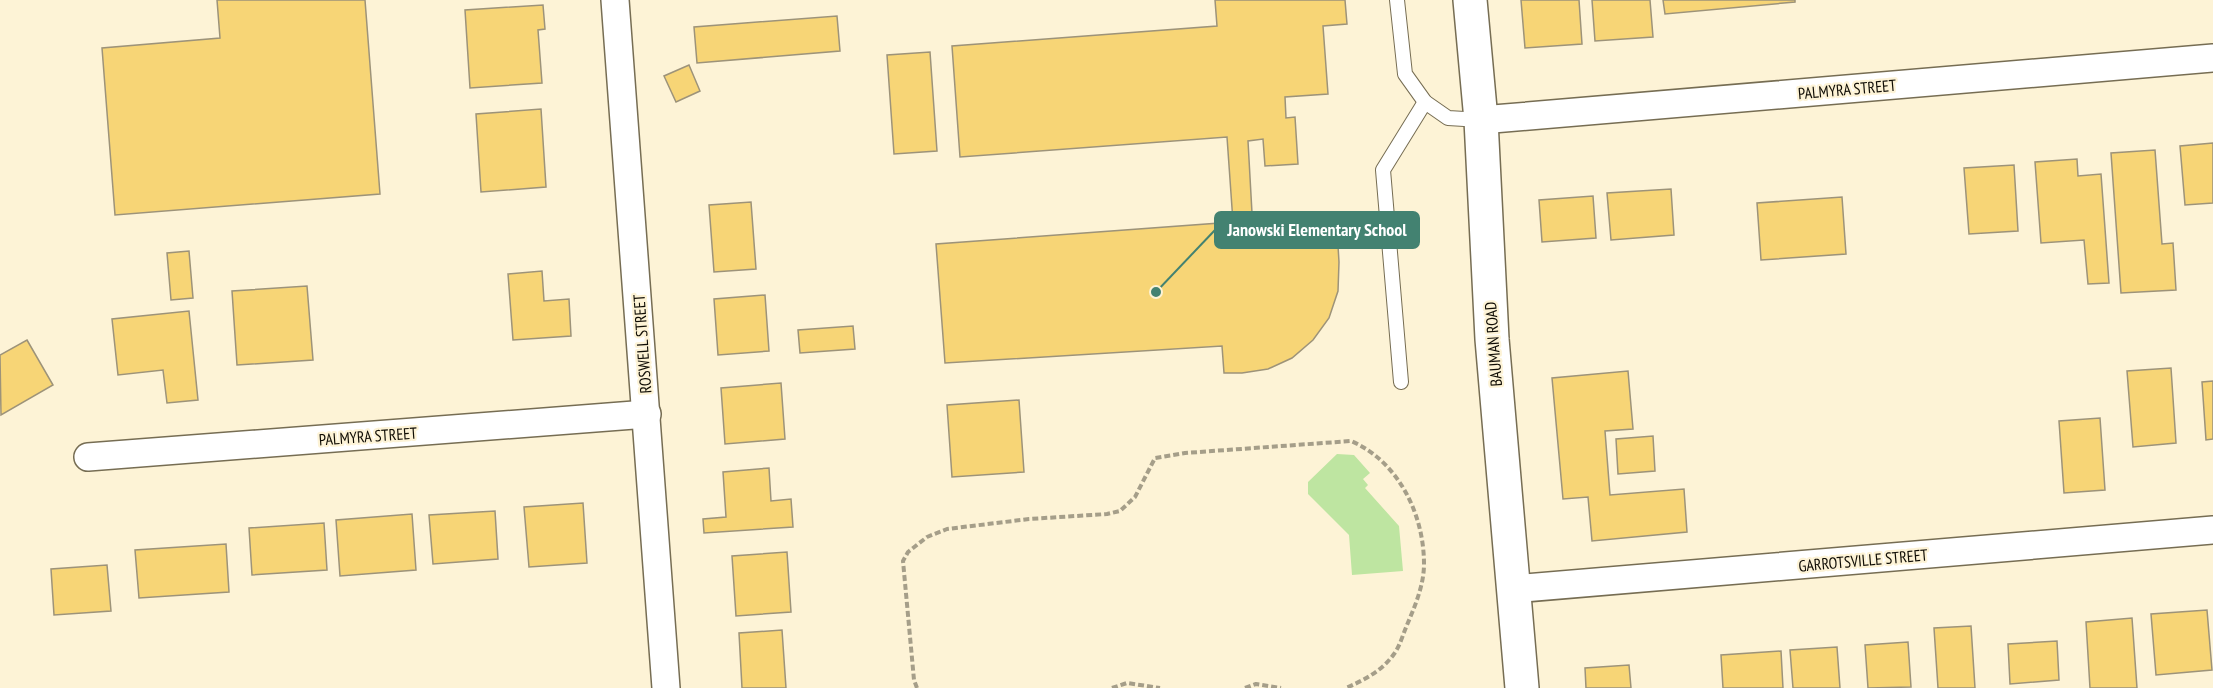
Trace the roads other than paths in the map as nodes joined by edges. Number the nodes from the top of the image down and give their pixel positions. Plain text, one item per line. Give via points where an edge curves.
1 (615, 0) edge
2 (1397, 0) edge
3 (1470, 0) edge
4 (2213, 58) edge
5 (1425, 102) junction
6 (1481, 120) junction
7 (1401, 382) dead end
8 (647, 414) junction
9 (88, 457) dead end
10 (2213, 530) edge
11 (1513, 589) junction
12 (666, 688) edge
13 (1522, 688) edge

1 - 8 street, ROSWELL STREET
2 - 5 lane via 1405,74
3 - 6 street, BAUMAN ROAD
4 - 6 street, PALMYRA STREET
5 - 6 lane via 1448,118
5 - 7 lane via 1383,170
6 - 11 street, BAUMAN ROAD via 1492,339
8 - 9 street, PALMYRA STREET
8 - 12 street, ROSWELL STREET
10 - 11 street, GARROTSVILLE STREET
11 - 13 street, BAUMAN ROAD

